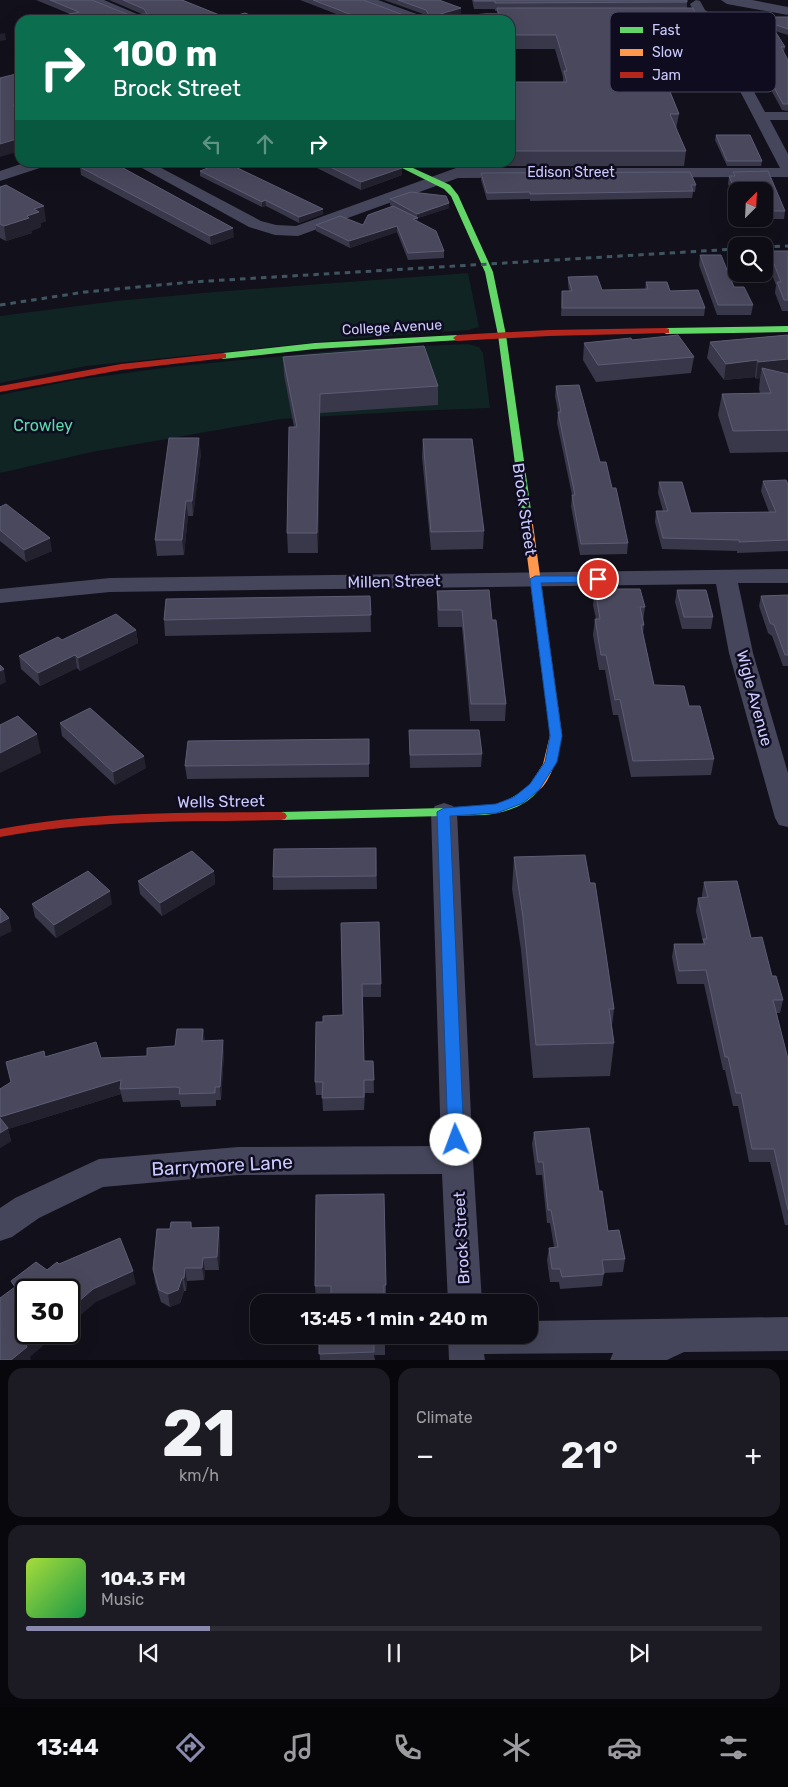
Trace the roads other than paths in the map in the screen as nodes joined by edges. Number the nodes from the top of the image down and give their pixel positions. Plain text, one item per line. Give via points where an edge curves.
1 (94, 0) edge
2 (367, 0) edge
3 (696, 0) edge
4 (764, 0) edge
5 (718, 4) edge
6 (788, 7) edge
7 (788, 11) edge
8 (675, 12) edge
9 (128, 15) edge
10 (408, 15) edge
11 (545, 16) edge
12 (515, 17) edge
13 (751, 92) edge
14 (760, 116) junction
15 (788, 116) edge
16 (28, 167) edge
17 (147, 167) edge
18 (404, 167) edge
19 (788, 168) edge
20 (788, 172) edge
21 (0, 176) edge
22 (434, 181) junction
23 (788, 329) edge
24 (502, 335) junction
25 (0, 390) edge
26 (788, 576) edge
27 (726, 578) junction
28 (535, 579) junction
29 (0, 596) edge
30 (444, 812) junction
31 (788, 818) edge
32 (0, 833) edge
33 (457, 1160) junction
34 (0, 1226) edge
35 (465, 1294) edge
36 (788, 1334) edge
37 (682, 1335) junction
38 (538, 1341) edge
39 (628, 1360) edge

1 - 9 street
2 - 10 street
3 - 5 street via 700,12
4 - 6 street
5 - 7 street via 755,4
5 - 8 street
11 - 12 street
13 - 14 street
14 - 15 street
14 - 19 street
16 - 21 street
17 - 22 street, Edison Street via 255,224 275,230 298,231
18 - 22 street, Brock Street
20 - 22 street, Edison Street via 456,173
22 - 24 street, Brock Street via 448,187 454,195 489,272
23 - 24 street, College Avenue
24 - 25 street, College Avenue via 315,346 196,358 98,371
24 - 28 street, Brock Street
26 - 27 street, Millen Street
27 - 28 street, Millen Street
27 - 31 street, Wigle Avenue via 741,653
28 - 29 street, Millen Street via 110,585
28 - 30 street, Brock Street via 556,736 551,762 534,787 518,800 497,809
30 - 32 street, Wells Street via 84,820
30 - 33 street, Brock Street
33 - 34 street, Barrymore Lane via 238,1161 99,1173 27,1208
33 - 35 street, Brock Street
36 - 37 street
37 - 38 street
37 - 39 street

